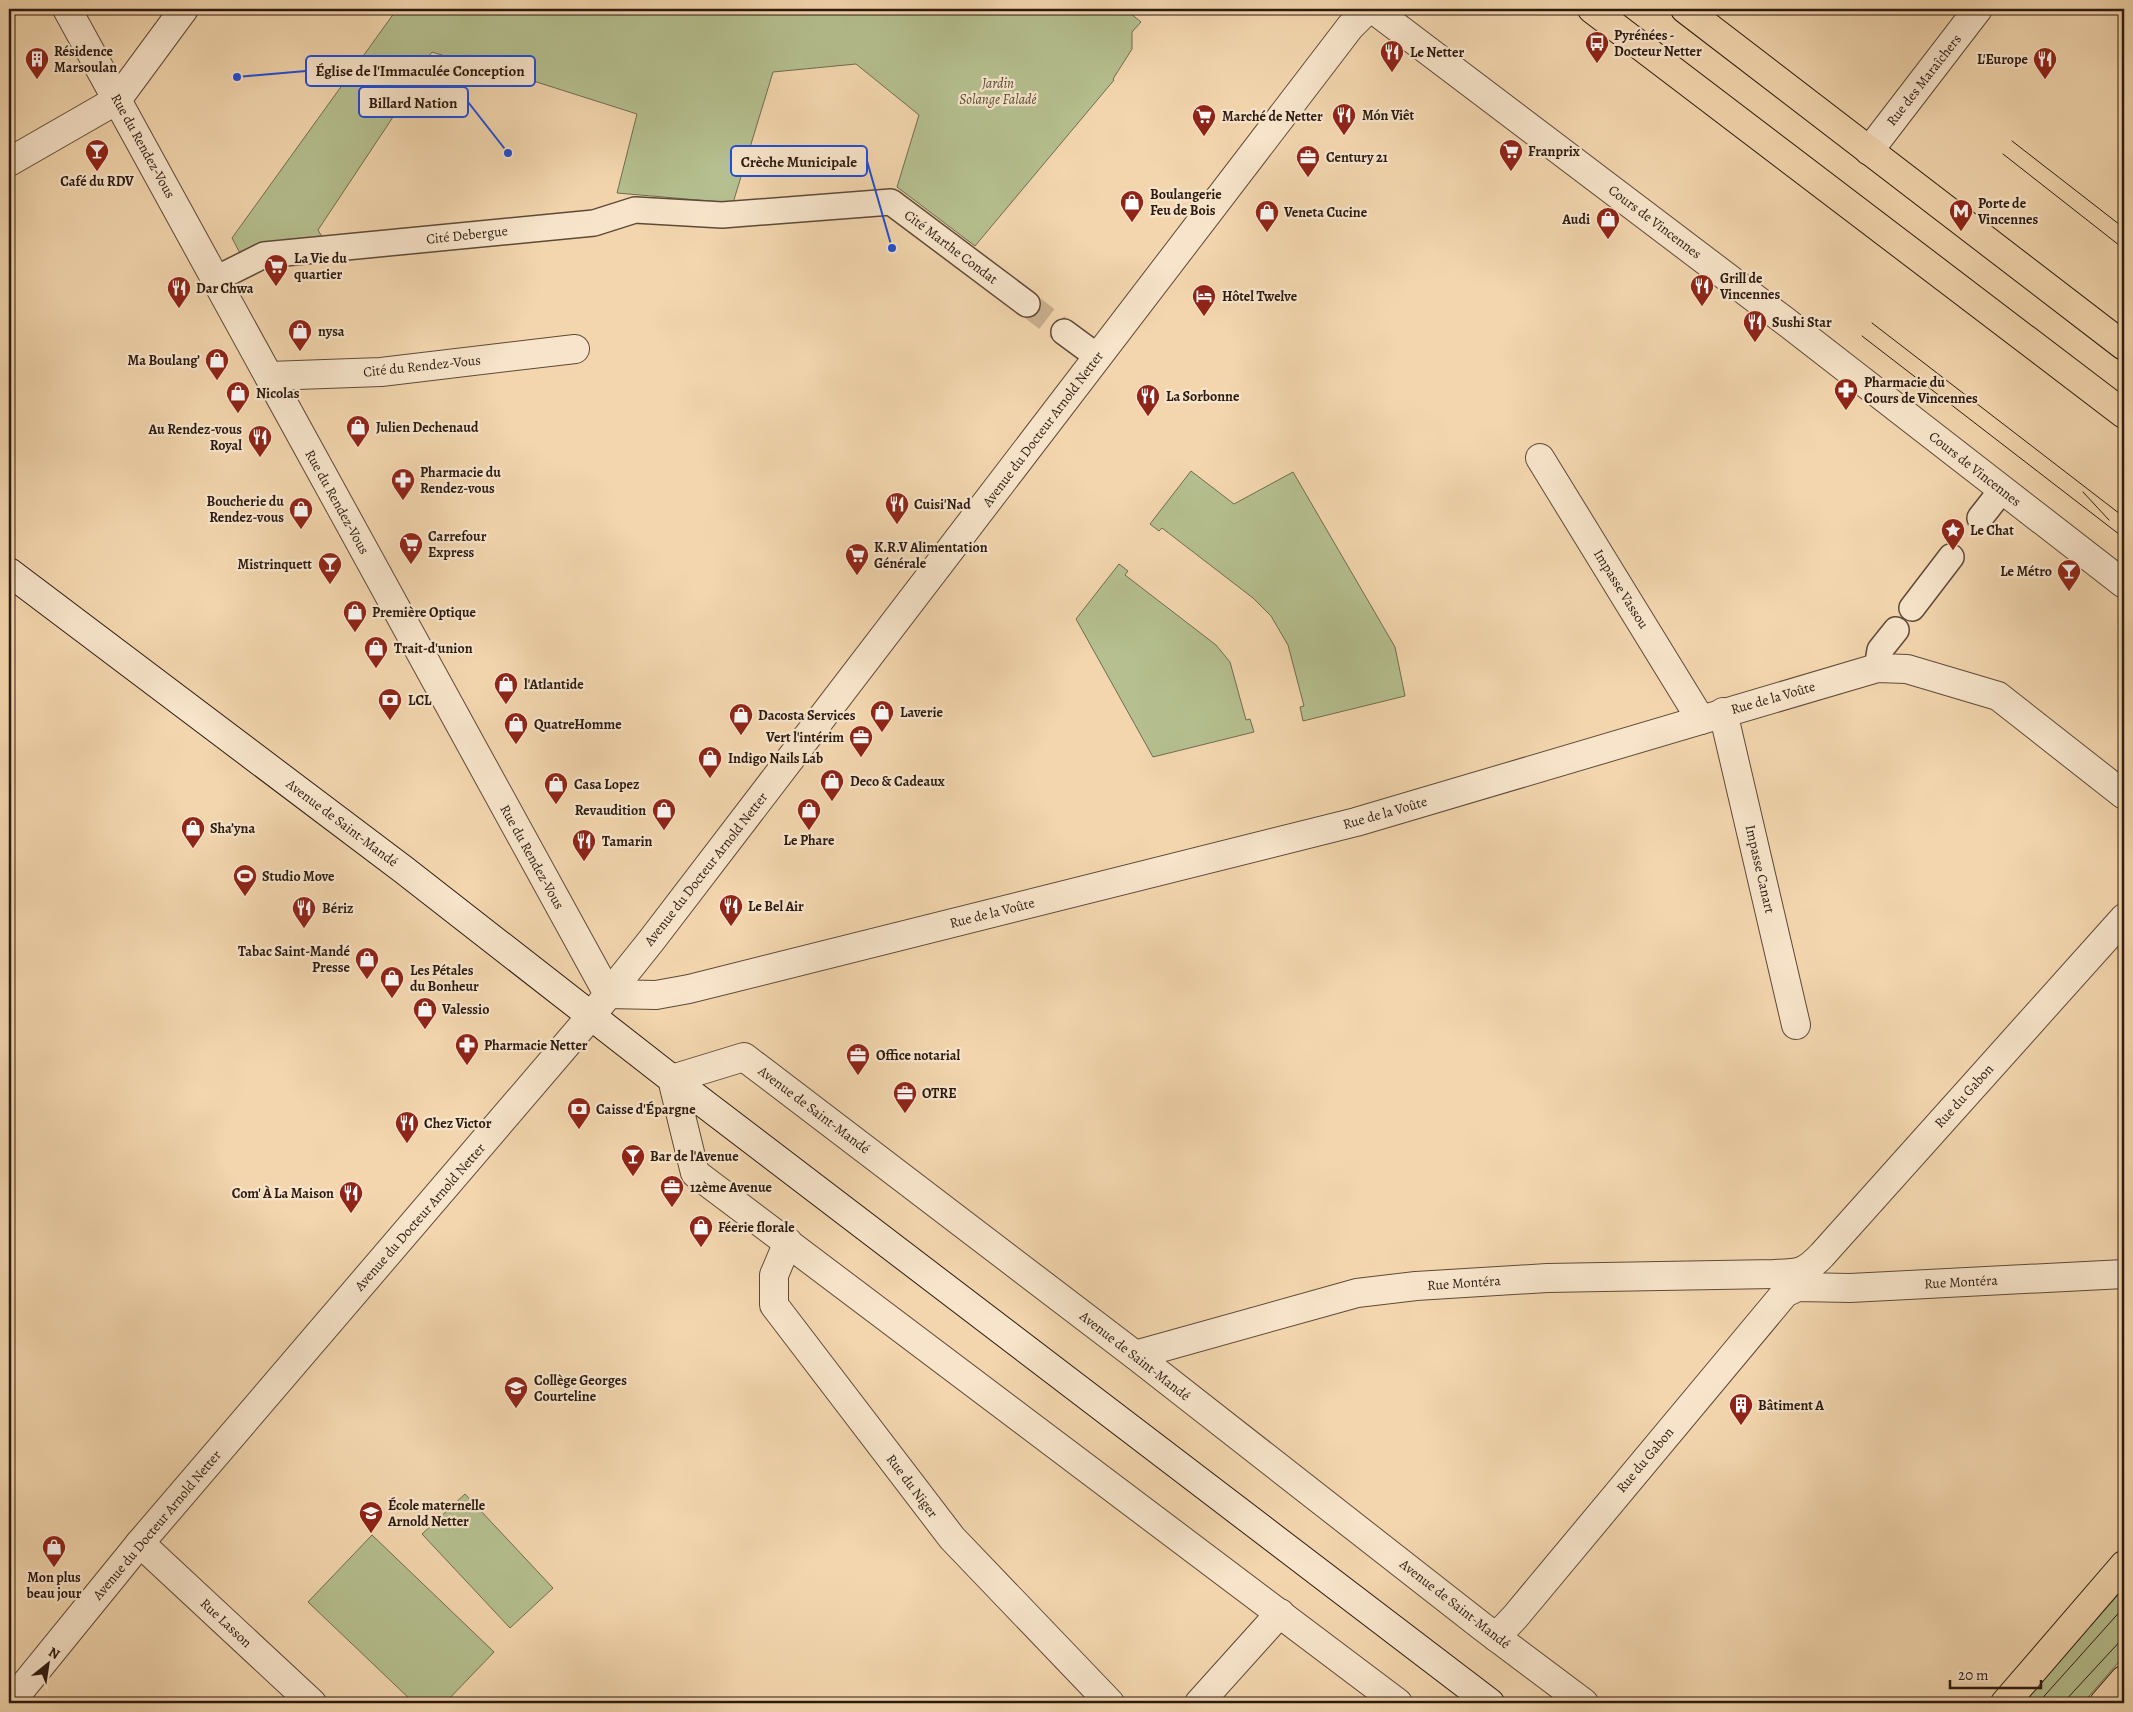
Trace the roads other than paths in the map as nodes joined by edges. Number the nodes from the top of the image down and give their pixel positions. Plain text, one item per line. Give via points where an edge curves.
1 (67, 9) edge
2 (184, 9) edge
3 (1368, 9) edge
4 (1373, 9) edge
5 (1592, 9) edge
6 (1685, 9) edge
7 (1978, 9) edge
8 (117, 100) junction
9 (1869, 151) junction
10 (9, 162) edge
11 (722, 215) joint
12 (216, 279) junction
13 (1027, 304) tunnel mouth
14 (1064, 332) tunnel mouth
15 (2124, 346) edge
16 (575, 349) dead end
17 (1098, 357) junction
18 (269, 376) junction
19 (2124, 414) edge
20 (1540, 458) dead end
21 (2002, 490) junction
22 (1980, 518) dead end
23 (1950, 557) dead end
24 (9, 572) edge
25 (2124, 584) edge
26 (1912, 608) dead end
27 (1896, 630) dead end
28 (1877, 668) junction
29 (1712, 716) junction
30 (2124, 795) edge
31 (2124, 918) edge
32 (608, 994) junction
33 (591, 1016) junction
34 (1796, 1025) dead end
35 (672, 1079) junction
36 (788, 1242) junction
37 (2124, 1274) edge
38 (1800, 1280) junction
39 (1135, 1354) junction
40 (140, 1543) junction
41 (2124, 1566) edge
42 (1280, 1613) junction
43 (1496, 1636) junction
44 (2124, 1680) edge
45 (10, 1702) edge
46 (312, 1703) edge
47 (1110, 1703) edge
48 (1199, 1703) edge
49 (1398, 1703) edge
50 (1490, 1703) edge
51 (1584, 1703) edge
52 (2005, 1703) edge
53 (2104, 1703) edge

1 - 8 street, Rue du Rendez-Vous
2 - 8 street
3 - 17 street, Avenue du Docteur Arnold Netter via 1350,28
4 - 21 street, Cours de Vincennes
5 - 19 main road
6 - 9 main road
7 - 9 street, Rue des Maraîchers
8 - 10 street
8 - 12 street, Rue du Rendez-Vous
9 - 15 main road
11 - 12 street, Cité Debergue via 635,210 594,223 264,255
11 - 13 street, Cité Marthe Condat via 891,202
12 - 18 street, Rue du Rendez-Vous
14 - 17 street
16 - 18 street, Cité du Rendez-Vous via 381,372
17 - 32 street, Avenue du Docteur Arnold Netter
18 - 32 street, Rue du Rendez-Vous
20 - 29 street, Impasse Vassou
21 - 22 street
21 - 25 street, Cours de Vincennes
23 - 26 street
24 - 33 street, Avenue de Saint-Mandé via 404,870
27 - 28 street via 1880,650
28 - 29 street, Rue de la Voûte
28 - 30 street, Rue de la Voûte via 1907,669 1998,696
29 - 32 street, Rue de la Voûte via 1317,832 689,989 656,996
29 - 34 street, Impasse Canart
31 - 38 street, Rue du Gabon
32 - 33 street, Avenue du Docteur Arnold Netter
33 - 35 street, Avenue de Saint-Mandé
33 - 40 street, Avenue du Docteur Arnold Netter
35 - 36 street via 695,1173
35 - 39 street, Avenue de Saint-Mandé via 744,1057
35 - 50 street, Avenue de Saint-Mandé
36 - 42 street
36 - 47 street, Rue du Niger via 774,1275 774,1304 952,1538
37 - 38 street, Rue Montéra via 1850,1288
38 - 39 street, Rue Montéra via 1774,1274 1547,1278 1416,1286 1357,1293
38 - 43 street, Rue du Gabon via 1776,1303
39 - 43 street, Avenue de Saint-Mandé
40 - 45 street, Avenue du Docteur Arnold Netter
40 - 46 street, Rue Lasson
41 - 52 main road
42 - 48 street
42 - 49 street
43 - 51 street, Avenue de Saint-Mandé
44 - 53 main road

